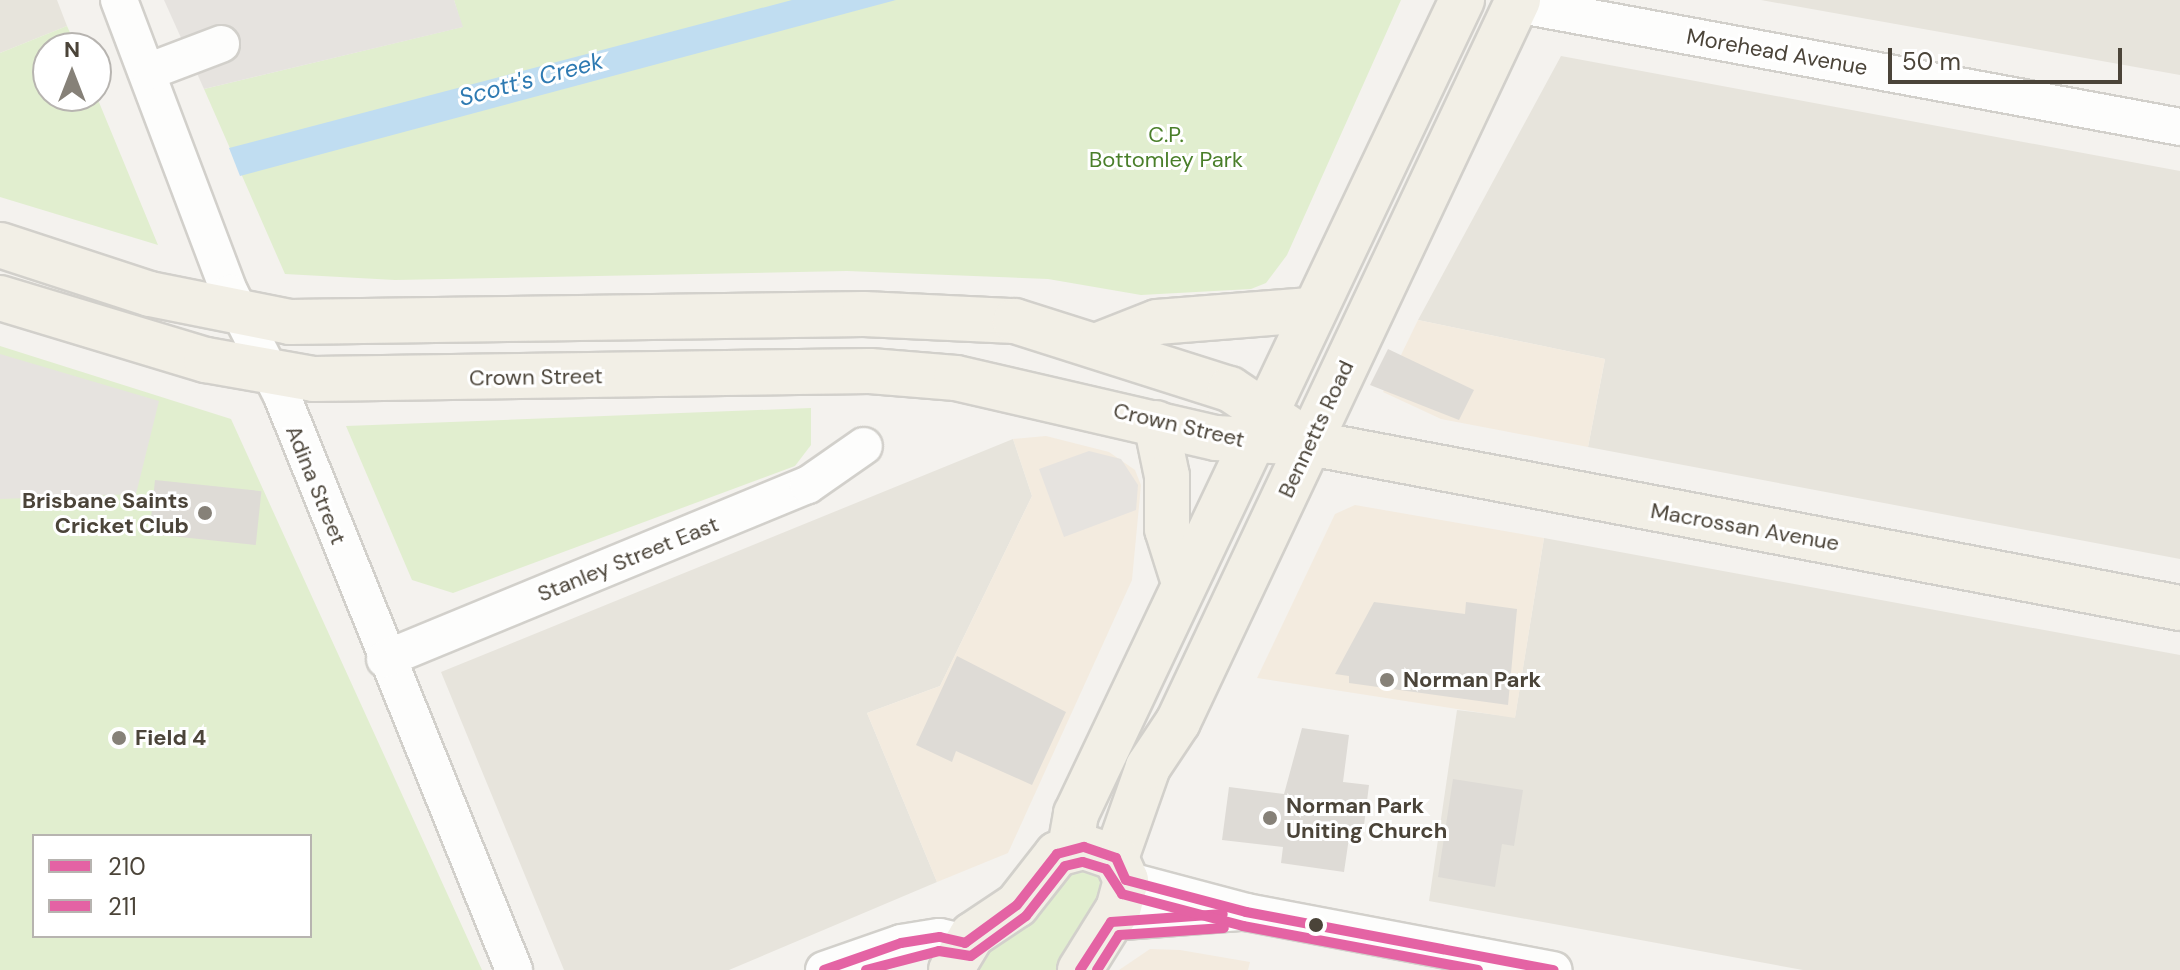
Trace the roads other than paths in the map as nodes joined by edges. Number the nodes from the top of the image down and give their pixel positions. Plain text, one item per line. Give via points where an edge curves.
1 (119, 0) edge
2 (1462, 0) edge
3 (1517, 2) edge
4 (221, 44) dead end
5 (150, 71) junction
6 (2180, 127) edge
7 (0, 245) edge
8 (0, 298) edge
9 (1311, 310) junction
10 (240, 315) junction
11 (1101, 344) junction
12 (272, 373) junction
13 (1156, 423) junction
14 (1258, 426) junction
15 (1310, 443) junction
16 (864, 446) dead end
17 (1184, 583) junction
18 (2180, 608) edge
19 (385, 659) junction
20 (1070, 848) junction
21 (1121, 869) junction
22 (1246, 912) junction
23 (1111, 922) junction
24 (958, 957) edge
25 (514, 970) edge
26 (824, 970) edge
27 (1080, 970) edge
28 (1554, 970) edge

1 - 5 street, Adina Street
2 - 9 main road
3 - 6 street, Morehead Avenue
3 - 15 main road, Bennetts Road
4 - 5 street
5 - 10 street, Adina Street
7 - 10 main road, Crown Street
8 - 12 main road, Crown Street via 142,343
9 - 11 main road via 1157,322
9 - 14 main road
10 - 11 main road, Crown Street via 339,325 955,315 1015,321
10 - 12 street, Adina Street
11 - 14 main road, Crown Street
12 - 13 main road, Crown Street via 385,381 870,371 1024,389
12 - 19 street, Adina Street
13 - 14 main road, Crown Street
13 - 17 main road via 1167,476 1167,529
14 - 15 main road, Crown Street
14 - 17 main road
15 - 18 main road, Macrossan Avenue
15 - 21 main road, Bennetts Road via 1178,722 1148,767
16 - 19 street, Stanley Street East via 808,485
17 - 20 main road via 1076,814
19 - 25 street, Adina Street
20 - 21 main road
20 - 24 main road
21 - 22 street
21 - 23 main road, Bennetts Road
22 - 23 street
22 - 28 street
23 - 27 main road, Bennetts Road
24 - 26 street via 940,937 901,943

